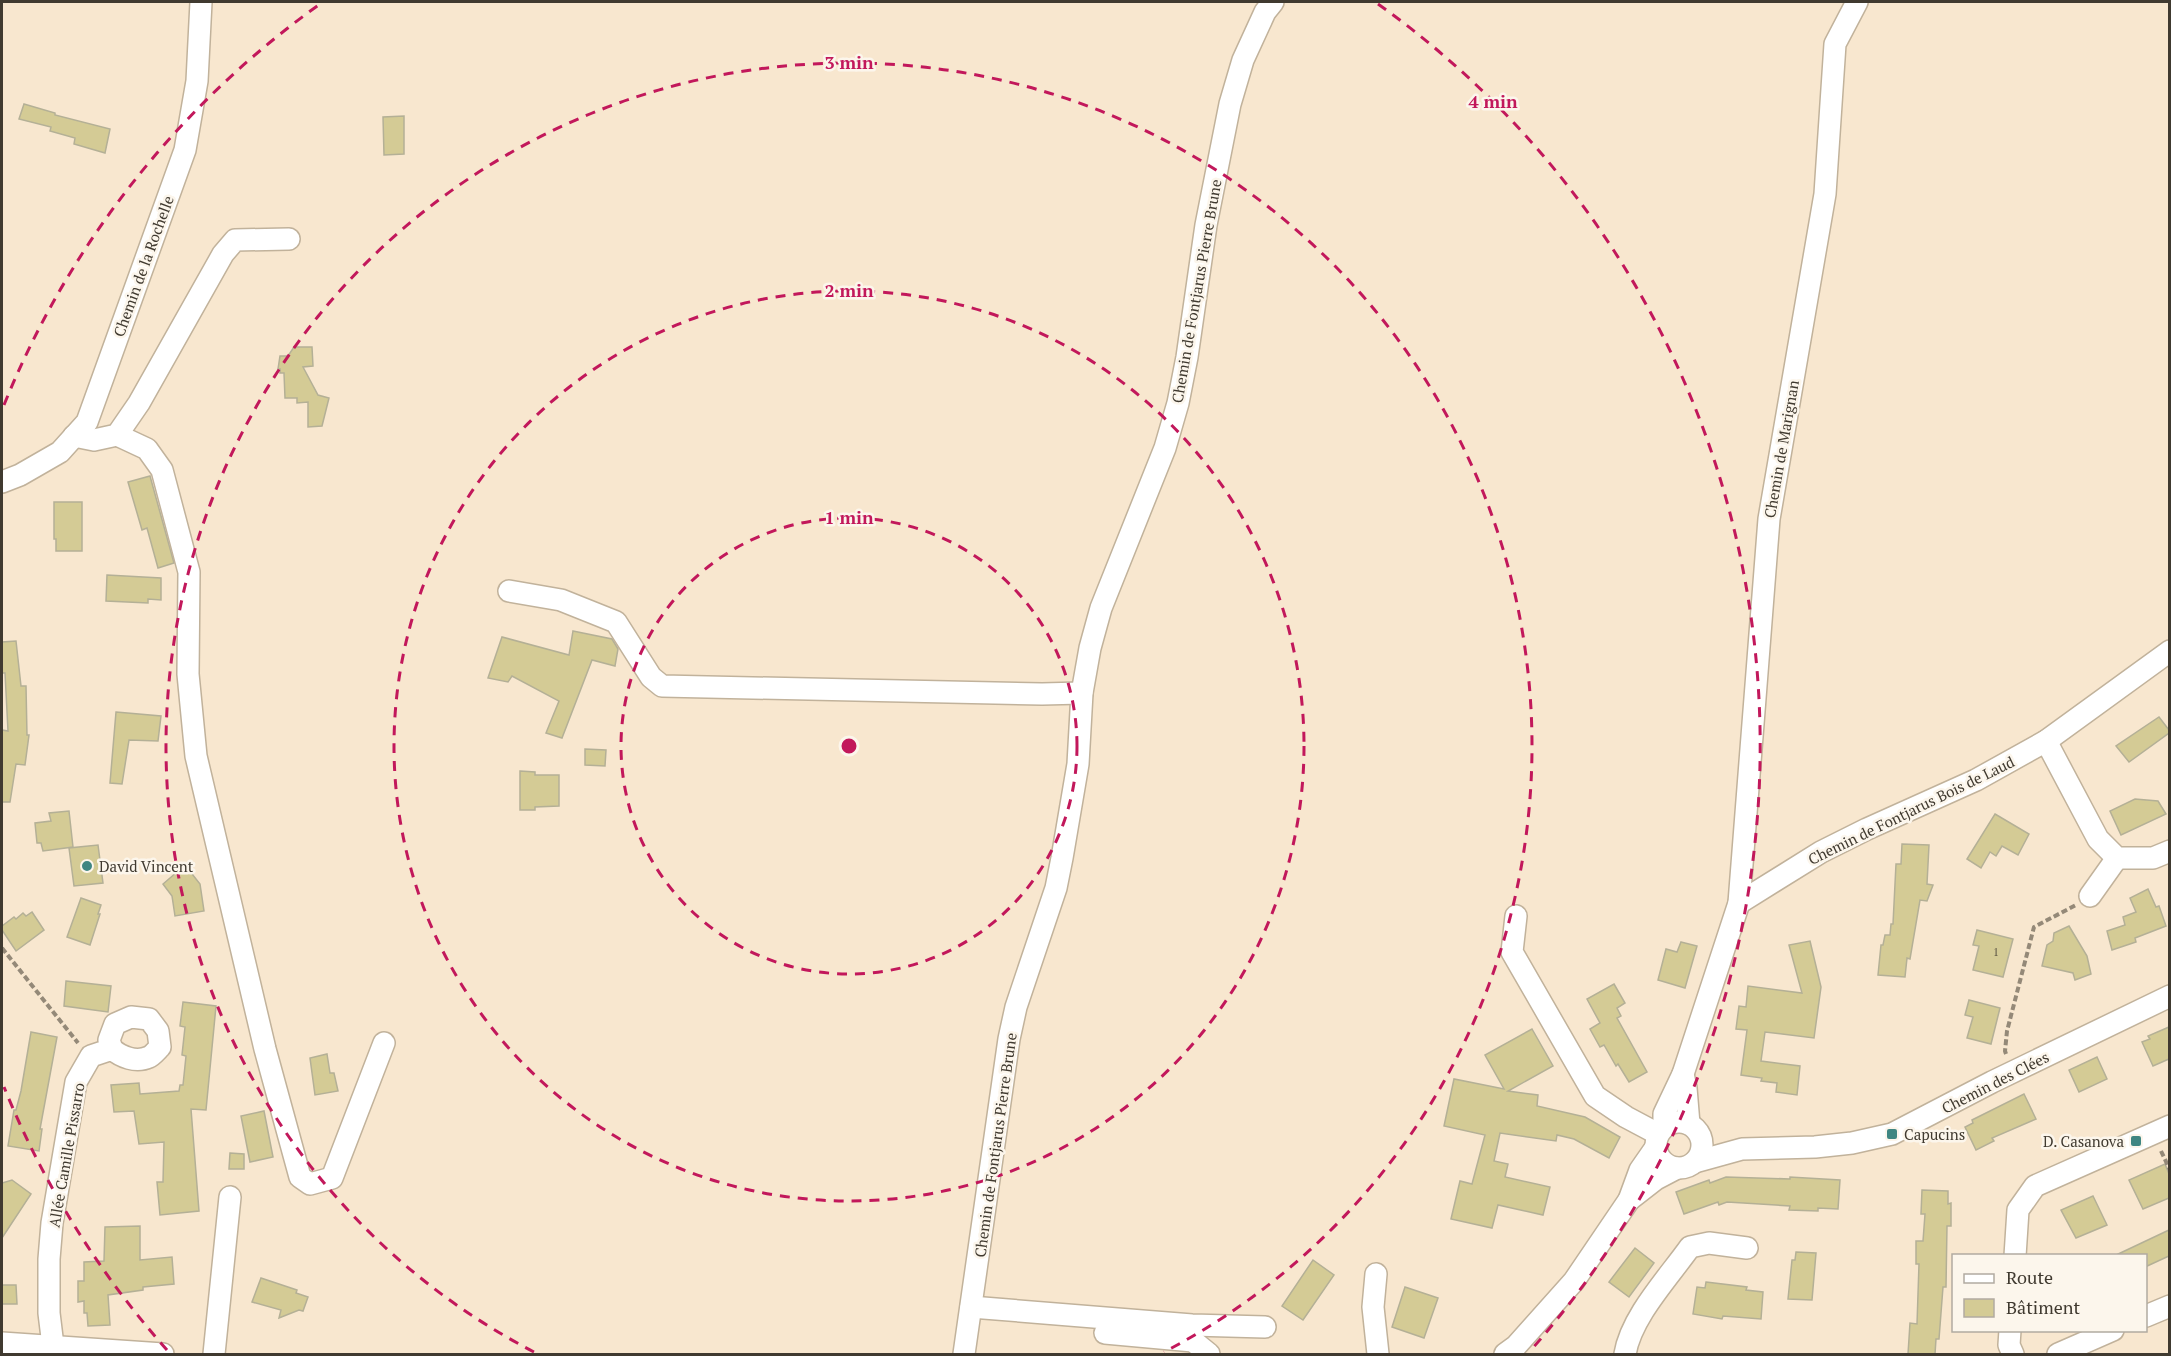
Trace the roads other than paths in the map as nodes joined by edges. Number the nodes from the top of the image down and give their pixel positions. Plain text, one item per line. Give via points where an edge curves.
1 (201, 2) edge
2 (1273, 2) edge
3 (1857, 2) edge
4 (290, 239) dead end
5 (117, 435) junction
6 (74, 436) junction
7 (2, 482) edge
8 (509, 591) dead end
9 (2169, 651) edge
10 (1082, 693) junction
11 (2046, 741) junction
12 (2169, 851) edge
13 (2117, 858) junction
14 (2090, 896) road end
15 (1739, 903) junction
16 (1516, 916) dead end
17 (2169, 996) edge
18 (384, 1043) dead end
19 (112, 1049) junction
20 (1683, 1074) junction
21 (2169, 1126) edge
22 (1695, 1130) junction
23 (1660, 1136) junction
24 (1742, 1149) junction
25 (1686, 1165) junction
26 (230, 1197) dead end
27 (1629, 1200) junction
28 (1747, 1248) dead end
29 (2015, 1254) edge
30 (1376, 1274) dead end
31 (2169, 1305) edge
32 (970, 1314) junction
33 (2147, 1315) edge
34 (1266, 1327) dead end
35 (2010, 1332) edge
36 (2108, 1332) edge
37 (2, 1342) edge
38 (53, 1350) edge
39 (1515, 1352) edge
40 (163, 1354) edge
41 (214, 1354) edge
42 (964, 1354) edge
43 (1209, 1354) edge
44 (1378, 1354) edge
45 (1625, 1354) edge
46 (2013, 1354) edge
47 (2058, 1354) edge

1 - 6 street, Chemin de la Rochelle via 197,81 185,150 87,422
2 - 10 street, Chemin de Fontjarus Pierre Brune via 1243,60 1230,104 1178,403 1165,448 1101,608
3 - 15 street, Chemin de Marignan via 1835,44 1825,195 1768,519
4 - 5 street via 235,240
5 - 6 street via 94,440
5 - 18 street via 147,449 162,470 189,572 188,674 196,756 265,1049 300,1177 310,1184 332,1178
6 - 7 street, Chemin de la Rochelle via 60,453
8 - 10 street via 561,600 616,622 651,677 662,687
9 - 11 street, Chemin de Fontjarus Bois de Laud
10 - 32 street, Chemin de Fontjarus Pierre Brune via 1078,764 1056,888 1016,1007 1000,1088
11 - 13 street via 2098,838
11 - 15 street, Chemin de Fontjarus Bois de Laud via 1976,780 1821,852
12 - 13 street via 2153,858
13 - 14 street
15 - 20 street
16 - 23 street via 1512,952 1595,1096
17 - 24 street, Chemin des Clées via 1892,1134 1815,1147
19 - 19 street via 109,1040 116,1024 131,1017 149,1019 158,1031 160,1047 149,1057 133,1059
19 - 38 street, Allée Camille Pissarro via 91,1056 76,1082 52,1223 49,1313
20 - 22 street
20 - 23 street via 1664,1114
21 - 29 street via 2035,1186 2018,1210
22 - 23 street via 1680,1122
22 - 24 street, Chemin des Clées
22 - 25 street via 1702,1146 1700,1155
23 - 25 street via 1661,1160 1668,1166
23 - 27 street via 1640,1170
24 - 25 street, Chemin des Clées
25 - 27 street via 1656,1179
26 - 41 street
27 - 39 street via 1574,1281
28 - 45 street via 1709,1243 1690,1247 1639,1319
30 - 44 street via 1373,1307
31 - 33 street
32 - 34 street
32 - 42 street, Chemin de Fontjarus Pierre Brune
32 - 43 street via 1193,1341
35 - 46 street
36 - 47 street
37 - 38 street
38 - 40 street

